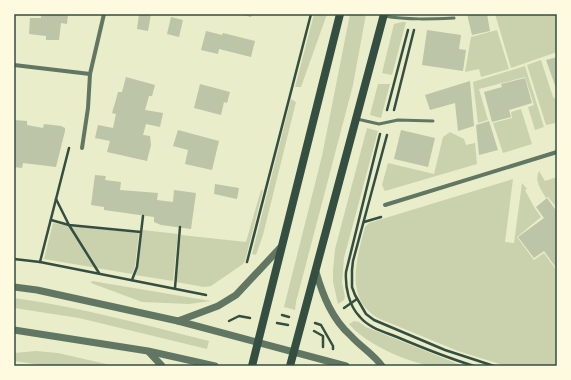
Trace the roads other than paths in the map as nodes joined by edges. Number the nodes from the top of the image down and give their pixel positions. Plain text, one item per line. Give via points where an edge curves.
1 (104, 14) edge
2 (340, 14) edge
3 (384, 15) edge
4 (454, 18) dead end
5 (14, 65) edge
6 (90, 74) junction
7 (357, 119) junction
8 (433, 121) dead end
9 (82, 148) dead end
10 (557, 152) edge
11 (385, 205) dead end
12 (280, 248) junction
13 (316, 272) junction
14 (14, 287) edge
15 (178, 321) junction
16 (14, 330) edge
17 (258, 343) junction
18 (148, 351) junction
19 (294, 353) junction
20 (162, 366) edge
21 (215, 366) edge
22 (252, 366) edge
23 (290, 366) edge
24 (346, 366) edge
25 (382, 366) edge

1 - 6 street
2 - 12 main road
3 - 4 lane via 424,20
3 - 7 main road
5 - 6 street
6 - 9 street
7 - 8 lane via 379,124 398,120
7 - 13 main road
10 - 11 street
12 - 15 street via 236,295 218,306
12 - 17 main road
13 - 19 main road
13 - 25 street via 323,296 335,318
14 - 15 street
15 - 17 street
16 - 18 street
17 - 19 street
17 - 22 main road
18 - 20 street
18 - 21 street
19 - 23 main road
19 - 24 street

